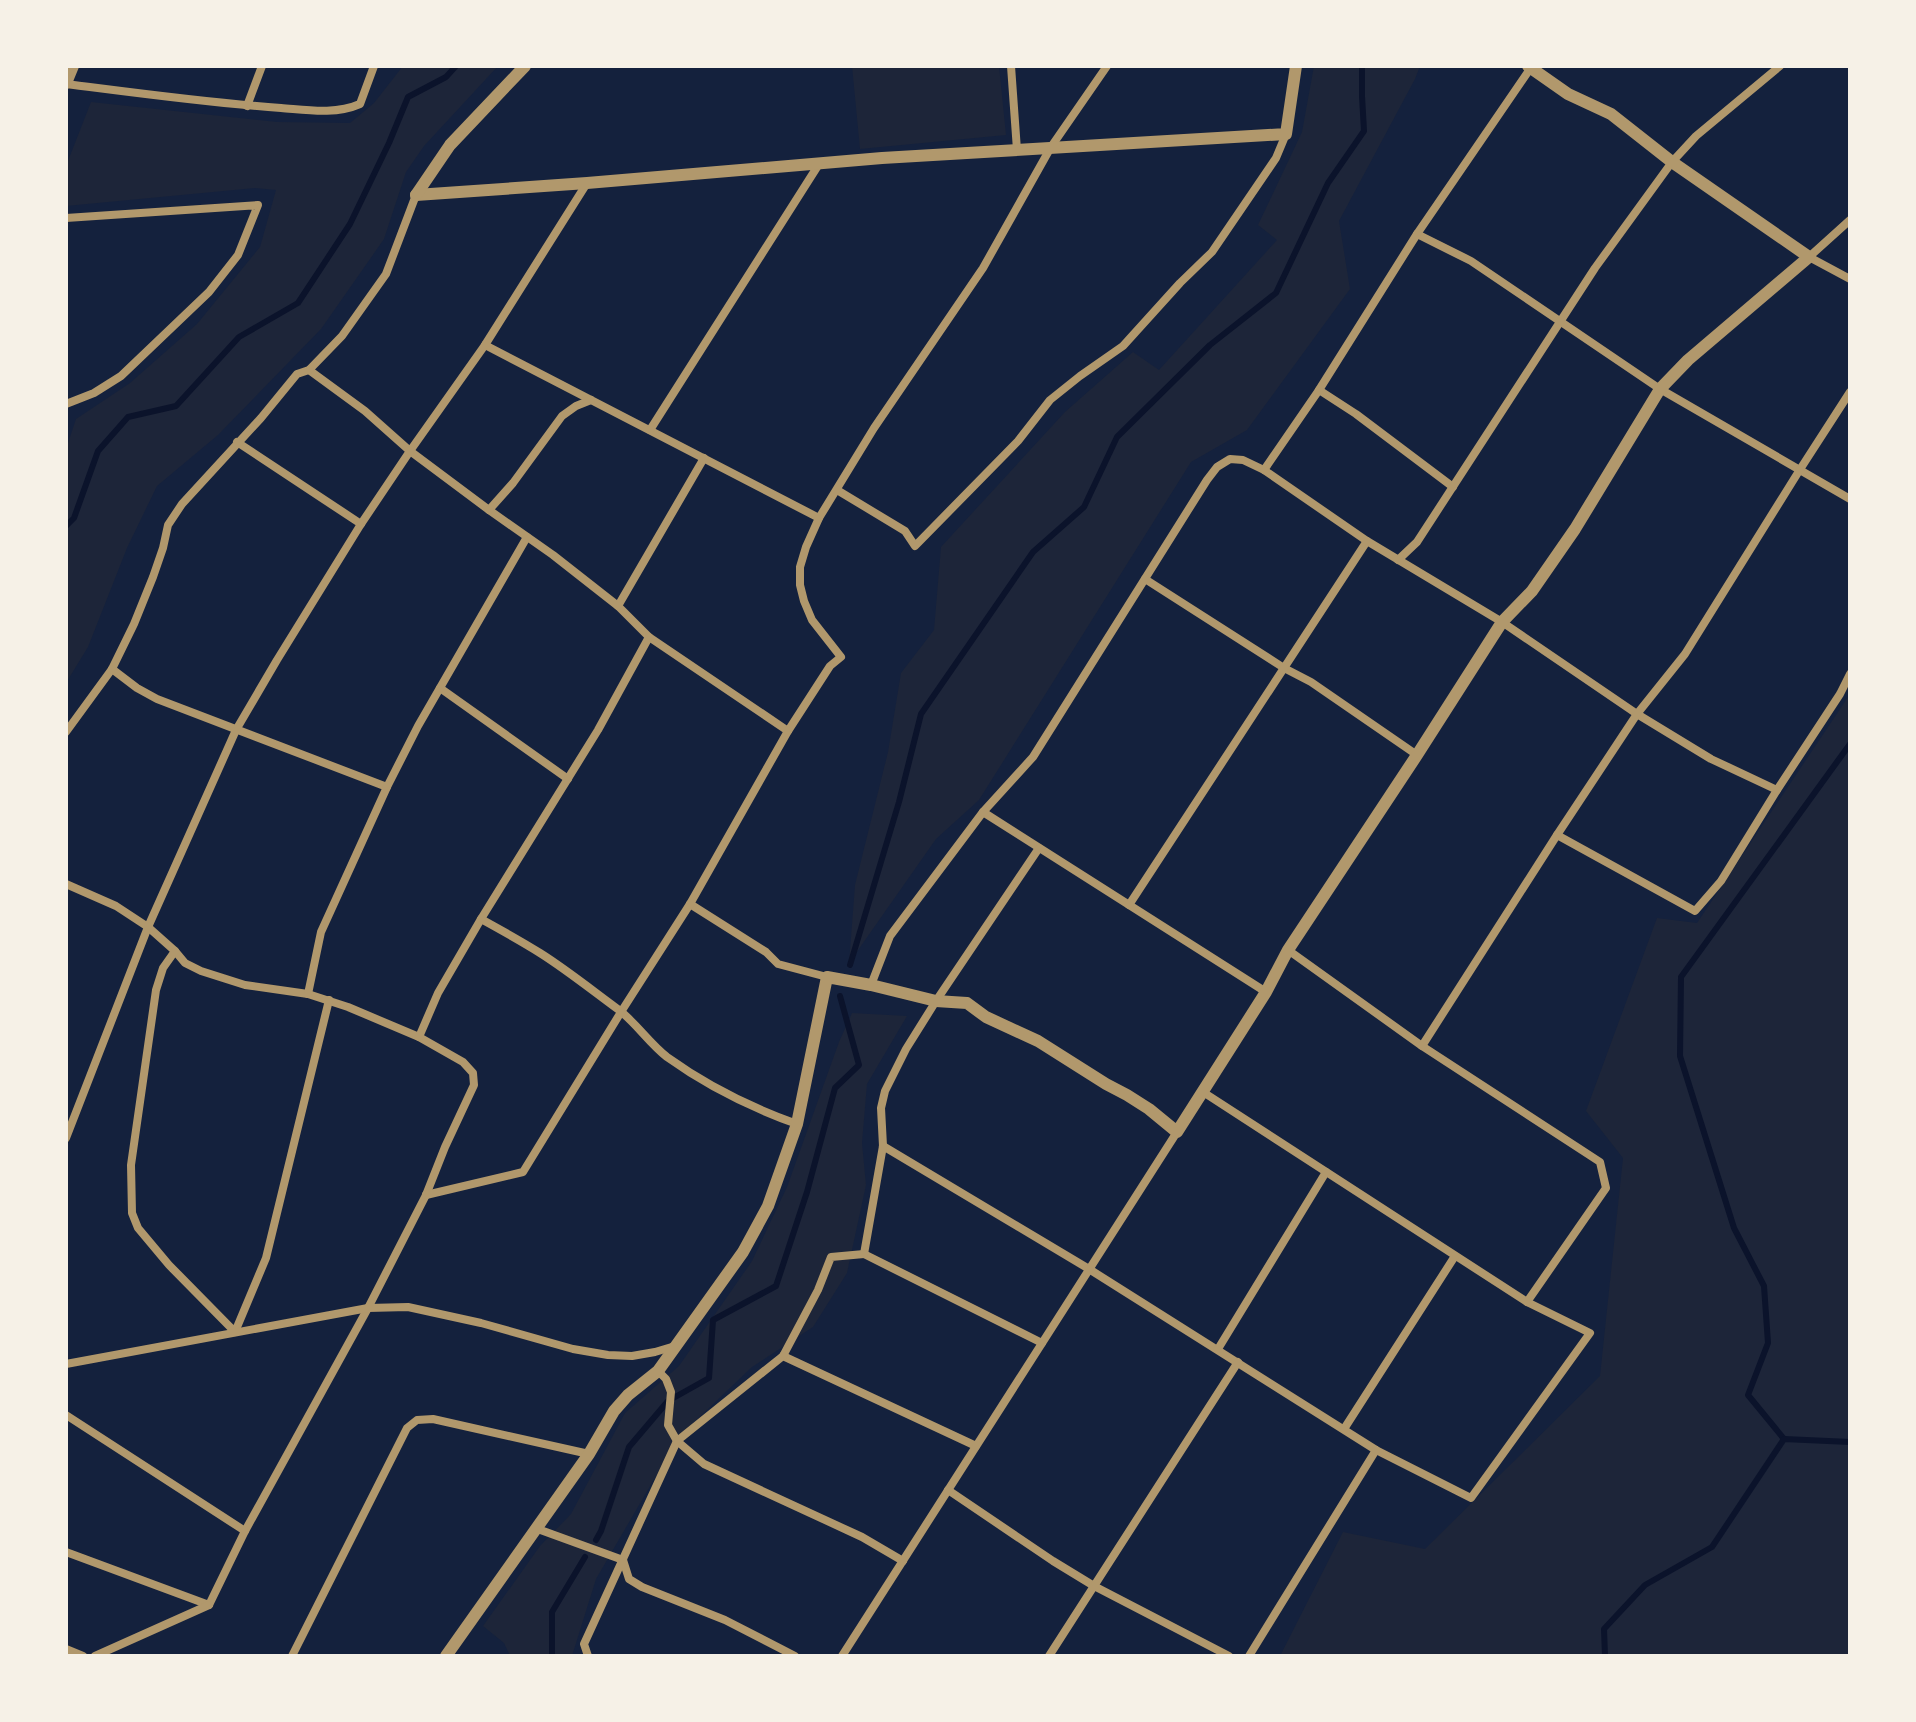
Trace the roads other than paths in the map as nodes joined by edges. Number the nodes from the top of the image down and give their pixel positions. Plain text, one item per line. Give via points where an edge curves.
1 (73, 66) edge
2 (262, 66) edge
3 (374, 66) edge
4 (525, 66) edge
5 (1011, 66) edge
6 (1107, 66) edge
7 (1296, 66) edge
8 (1530, 66) edge
9 (1780, 66) edge
10 (66, 83) edge
11 (247, 106) junction
12 (1286, 134) junction
13 (1051, 147) junction
14 (1017, 150) junction
15 (1672, 162) junction
16 (819, 164) junction
17 (587, 183) junction
18 (416, 195) junction
19 (66, 218) edge
20 (1850, 220) edge
21 (1417, 234) junction
22 (1809, 257) junction
23 (1850, 279) edge
24 (1559, 322) junction
25 (485, 345) junction
26 (309, 370) junction
27 (1660, 389) junction
28 (1319, 390) junction
29 (1850, 392) edge
30 (591, 400) junction
31 (66, 404) edge
32 (650, 430) junction
33 (237, 442) junction
34 (410, 451) junction
35 (704, 458) junction
36 (1264, 470) junction
37 (1799, 471) junction
38 (1453, 487) junction
39 (837, 490) junction
40 (1850, 499) edge
41 (489, 510) junction
42 (819, 518) junction
43 (361, 524) junction
44 (527, 537) junction
45 (1367, 541) junction
46 (1398, 560) junction
47 (1145, 579) junction
48 (618, 606) junction
49 (1502, 622) junction
50 (649, 637) junction
51 (1284, 668) junction
52 (112, 669) junction
53 (1850, 674) edge
54 (440, 688) junction
55 (1637, 714) junction
56 (236, 730) junction
57 (788, 731) junction
58 (66, 732) edge
59 (1417, 755) junction
60 (568, 779) junction
61 (387, 787) junction
62 (1777, 790) junction
63 (983, 812) junction
64 (1557, 835) junction
65 (1039, 848) junction
66 (66, 884) edge
67 (690, 904) junction
68 (1129, 905) junction
69 (481, 919) junction
70 (148, 927) junction
71 (1288, 950) junction
72 (175, 951) junction
73 (827, 977) junction
74 (871, 985) junction
75 (1266, 992) junction
76 (308, 994) junction
77 (329, 1000) junction
78 (936, 1001) junction
79 (621, 1012) junction
80 (419, 1037) junction
81 (1422, 1046) junction
82 (1203, 1092) junction
83 (797, 1124) junction
84 (1177, 1132) junction
85 (66, 1138) edge
86 (883, 1146) junction
87 (1326, 1172) junction
88 (426, 1195) junction
89 (864, 1254) junction
90 (1455, 1256) junction
91 (1089, 1269) junction
92 (1527, 1302) junction
93 (368, 1308) junction
94 (235, 1332) junction
95 (1042, 1343) junction
96 (676, 1346) junction
97 (1218, 1349) junction
98 (783, 1356) junction
99 (1238, 1362) junction
100 (66, 1364) edge
101 (658, 1371) junction
102 (66, 1415) edge
103 (1344, 1429) junction
104 (677, 1441) junction
105 (976, 1446) junction
106 (1376, 1450) junction
107 (589, 1454) junction
108 (948, 1490) junction
109 (535, 1528) junction
110 (245, 1531) junction
111 (66, 1552) edge
112 (623, 1560) junction
113 (903, 1561) junction
114 (1094, 1586) junction
115 (209, 1605) junction
116 (66, 1649) edge
117 (83, 1656) edge
118 (95, 1656) edge
119 (292, 1656) edge
120 (446, 1656) edge
121 (588, 1656) edge
122 (795, 1656) edge
123 (842, 1656) edge
124 (1049, 1656) edge
125 (1229, 1656) edge
126 (1249, 1656) edge

1 - 10 street
2 - 11 street
3 - 11 street via 360,104 345,110
4 - 18 street via 450,145
5 - 14 street
6 - 13 street
7 - 12 street
8 - 15 street via 1568,94 1611,114
8 - 21 street
9 - 15 street
10 - 11 street
12 - 13 street
12 - 39 street via 1276,158 1212,252 1123,346 1050,400 1018,441 915,546 905,531
13 - 14 street
13 - 39 street via 983,268
14 - 16 street
15 - 22 street
15 - 24 street
16 - 17 street
16 - 32 street
17 - 18 street
17 - 25 street
18 - 26 street via 386,274 342,336
19 - 31 street via 258,205 238,255 209,292 121,376
20 - 22 street
21 - 24 street via 1471,261
21 - 28 street
22 - 23 street
22 - 27 street
24 - 27 street
24 - 38 street
25 - 30 street
25 - 34 street
26 - 33 street via 297,374
26 - 34 street
27 - 37 street
27 - 49 street via 1575,529 1532,591
28 - 36 street
28 - 38 street
29 - 37 street
30 - 32 street
30 - 41 street via 562,416
32 - 35 street
33 - 43 street
33 - 52 street via 168,525 153,577
34 - 41 street
34 - 43 street
35 - 42 street
35 - 48 street
36 - 45 street
36 - 47 street via 1230,459 1217,467
37 - 40 street
37 - 55 street via 1685,654
38 - 46 street via 1417,542
39 - 42 street
41 - 44 street
42 - 57 street via 800,567 800,585 812,620 841,657
43 - 56 street
44 - 48 street
44 - 54 street
45 - 46 street
45 - 51 street
46 - 49 street
47 - 51 street
47 - 63 street via 1033,757
48 - 50 street
49 - 55 street
49 - 59 street
50 - 57 street
50 - 60 street
51 - 59 street
51 - 68 street
52 - 56 street via 157,699
52 - 58 street
53 - 62 street
54 - 60 street
54 - 61 street
55 - 62 street via 1711,759
55 - 64 street
56 - 61 street
56 - 70 street
57 - 67 street
59 - 71 street
60 - 69 street
61 - 76 street via 321,932
62 - 64 street via 1721,881 1695,911
63 - 65 street
63 - 74 street via 890,936
64 - 81 street
65 - 68 street
65 - 78 street
66 - 70 street
67 - 73 street via 778,964
67 - 79 street
68 - 75 street
69 - 79 street via 541,953
69 - 80 street
70 - 72 street
70 - 85 street
71 - 75 street
71 - 81 street
72 - 76 street via 201,971 245,985
72 - 94 street via 156,990 131,1165 132,1213 169,1265
73 - 74 street
73 - 83 street
74 - 78 street
75 - 82 street
76 - 77 street
77 - 80 street
77 - 94 street via 266,1258
78 - 84 street via 967,1003 1038,1041
78 - 86 street via 885,1091
79 - 83 street via 667,1057 766,1113
79 - 88 street via 523,1172
80 - 88 street via 463,1062 473,1073 474,1085
81 - 92 street via 1600,1162 1606,1188
82 - 84 street
82 - 87 street
83 - 96 street via 768,1206 743,1252
84 - 91 street
86 - 89 street
86 - 91 street
87 - 90 street
87 - 97 street
88 - 93 street
89 - 95 street
89 - 98 street via 831,1257
90 - 92 street
90 - 103 street
91 - 95 street
91 - 97 street
92 - 106 street via 1590,1333 1471,1498
93 - 94 street
93 - 96 street via 408,1307 608,1355 632,1356
93 - 110 street
94 - 100 street
95 - 105 street
96 - 101 street
97 - 99 street
98 - 104 street
98 - 105 street
99 - 103 street
99 - 114 street
101 - 104 street via 671,1392 668,1425
101 - 107 street via 614,1411
102 - 110 street
103 - 106 street
104 - 112 street
104 - 113 street via 704,1464
105 - 108 street
106 - 126 street
107 - 109 street
107 - 119 street via 433,1419 417,1420 407,1428
108 - 113 street
108 - 114 street
109 - 112 street
109 - 120 street
110 - 115 street
111 - 115 street
112 - 121 street via 584,1644
112 - 122 street via 629,1579
113 - 123 street
114 - 124 street
114 - 125 street
115 - 118 street
116 - 117 street

